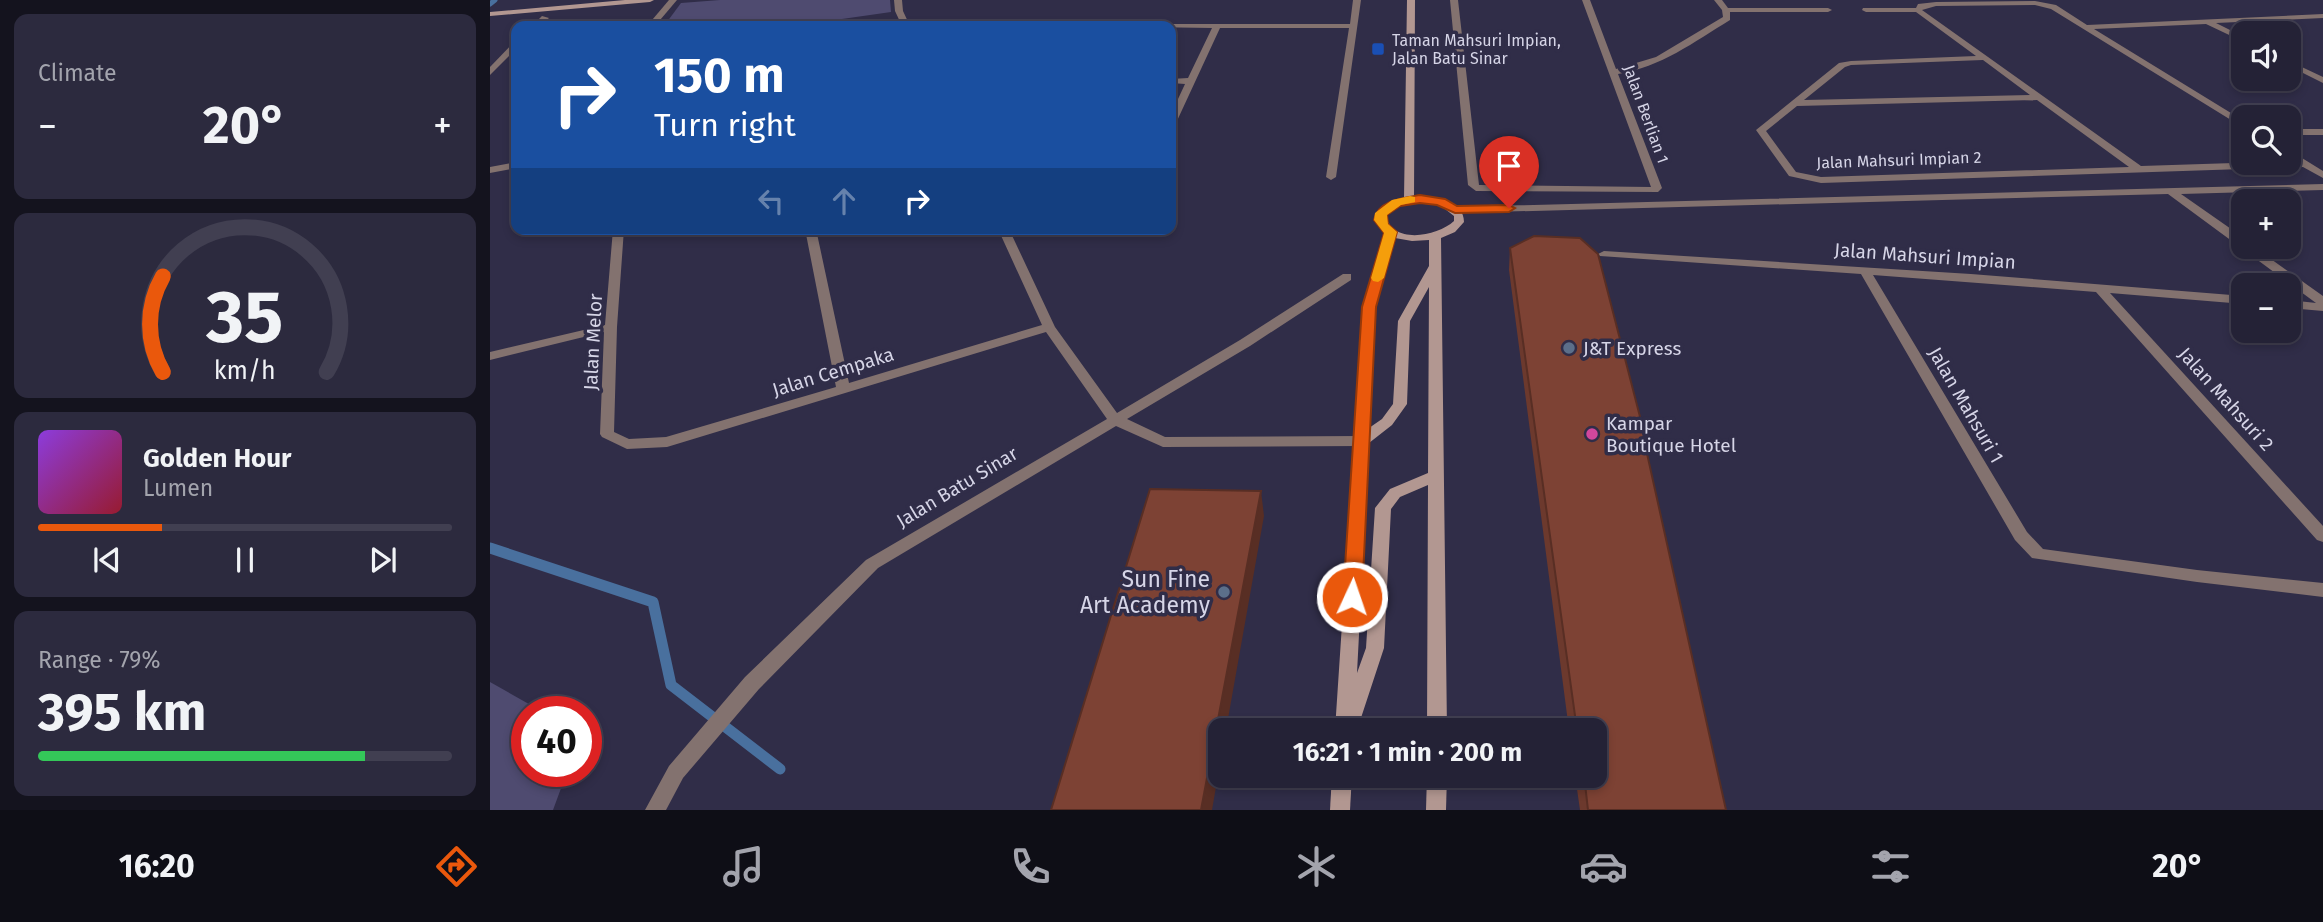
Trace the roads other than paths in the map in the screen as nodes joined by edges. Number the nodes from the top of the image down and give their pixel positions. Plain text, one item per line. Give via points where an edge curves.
1 (650, 0) edge
2 (673, 0) edge
3 (898, 0) edge
4 (1357, 0) edge
5 (1411, 0) edge
6 (1454, 0) edge
7 (1586, 0) edge
8 (1718, 0) edge
9 (618, 1) edge
10 (1726, 10) junction
11 (1828, 10) dead end
12 (1866, 10) dead end
13 (1918, 10) junction
14 (490, 14) edge
15 (2323, 16) edge
16 (545, 18) dead end
17 (542, 21) edge
18 (655, 21) edge
19 (904, 21) edge
20 (2207, 22) junction
21 (1176, 26) edge
22 (1217, 26) junction
23 (1354, 26) junction
24 (2085, 27) junction
25 (2231, 34) edge
26 (511, 50) edge
27 (1984, 58) junction
28 (2301, 69) edge
29 (490, 72) edge
30 (1614, 72) junction
31 (2323, 80) edge
32 (1176, 81) edge
33 (1191, 81) junction
34 (2038, 97) junction
35 (1797, 103) junction
36 (1176, 112) edge
37 (2231, 117) edge
38 (2301, 132) edge
39 (2323, 132) edge
40 (2301, 161) edge
41 (2305, 164) junction
42 (511, 166) edge
43 (2137, 168) junction
44 (490, 170) edge
45 (2323, 175) edge
46 (1331, 177) dead end
47 (2323, 187) edge
48 (2170, 191) junction
49 (1409, 200) junction
50 (1455, 210) junction
51 (1391, 232) junction
52 (619, 235) edge
53 (811, 235) edge
54 (1006, 235) edge
55 (2231, 235) edge
56 (1435, 237) junction
57 (1604, 254) dead end
58 (2264, 259) edge
59 (1435, 267) junction
60 (1865, 271) junction
61 (1347, 277) dead end
62 (2100, 289) junction
63 (2231, 299) edge
64 (2301, 304) edge
65 (2323, 304) edge
66 (611, 327) junction
67 (1049, 327) junction
68 (490, 356) edge
69 (843, 389) junction
70 (1114, 419) junction
71 (1361, 441) junction
72 (627, 444) joint
73 (1437, 475) junction
74 (2323, 536) edge
75 (2323, 590) edge
76 (1348, 718) edge
77 (1351, 718) edge
78 (1437, 718) edge
79 (1341, 788) edge
80 (1437, 788) edge
81 (655, 810) edge
82 (1340, 810) edge
83 (1436, 810) edge

1 - 9 street
2 - 18 street
3 - 19 street
4 - 23 street
5 - 49 street
6 - 30 street, Jalan Berlian 1 via 1473,185 1482,190 1657,188
7 - 30 street, Jalan Berlian 1
8 - 10 street
9 - 14 street
10 - 11 street
10 - 30 street via 1727,18 1652,64
12 - 13 street
13 - 24 street via 1937,4 2042,4
13 - 27 street
15 - 20 street
16 - 17 street
20 - 24 street
20 - 25 street
21 - 22 street
22 - 23 street
22 - 33 street
23 - 46 street
24 - 37 street
26 - 29 street
27 - 34 street
27 - 35 street, Jalan Mahsuri Impian 2 via 1851,62
28 - 31 street
32 - 33 street
33 - 36 street
34 - 35 street
34 - 43 street
35 - 43 street, Jalan Mahsuri Impian 2 via 1761,130 1793,174 1805,178
38 - 39 street
40 - 41 street
41 - 43 street
41 - 45 street
42 - 44 street
47 - 48 street
48 - 50 street
48 - 55 street
49 - 50 street via 1440,202
49 - 51 street via 1381,213 1383,226
50 - 56 street via 1459,216 1455,228
51 - 56 street via 1412,238
51 - 71 street via 1369,307
52 - 66 street, Jalan Melor
53 - 69 street
54 - 67 street
56 - 59 street
57 - 60 street, Jalan Mahsuri Impian
58 - 65 street
59 - 71 street via 1404,321 1400,404 1387,422
59 - 73 street
60 - 62 street, Jalan Mahsuri Impian
60 - 75 street, Jalan Mahsuri 1 via 2021,536 2038,554
61 - 70 street, Jalan Batu Sinar
62 - 63 street, Jalan Mahsuri Impian
62 - 74 street, Jalan Mahsuri 2
64 - 65 street
66 - 68 street
66 - 72 street, Jalan Melor via 607,434
67 - 69 street, Jalan Cempaka
67 - 70 street
69 - 72 street, Jalan Cempaka via 667,442
70 - 71 street via 1163,442
70 - 81 street, Jalan Batu Sinar via 872,564 752,683 676,772
71 - 76 street
73 - 77 street via 1395,493 1383,508 1375,648
73 - 78 street
79 - 82 street
80 - 83 street

